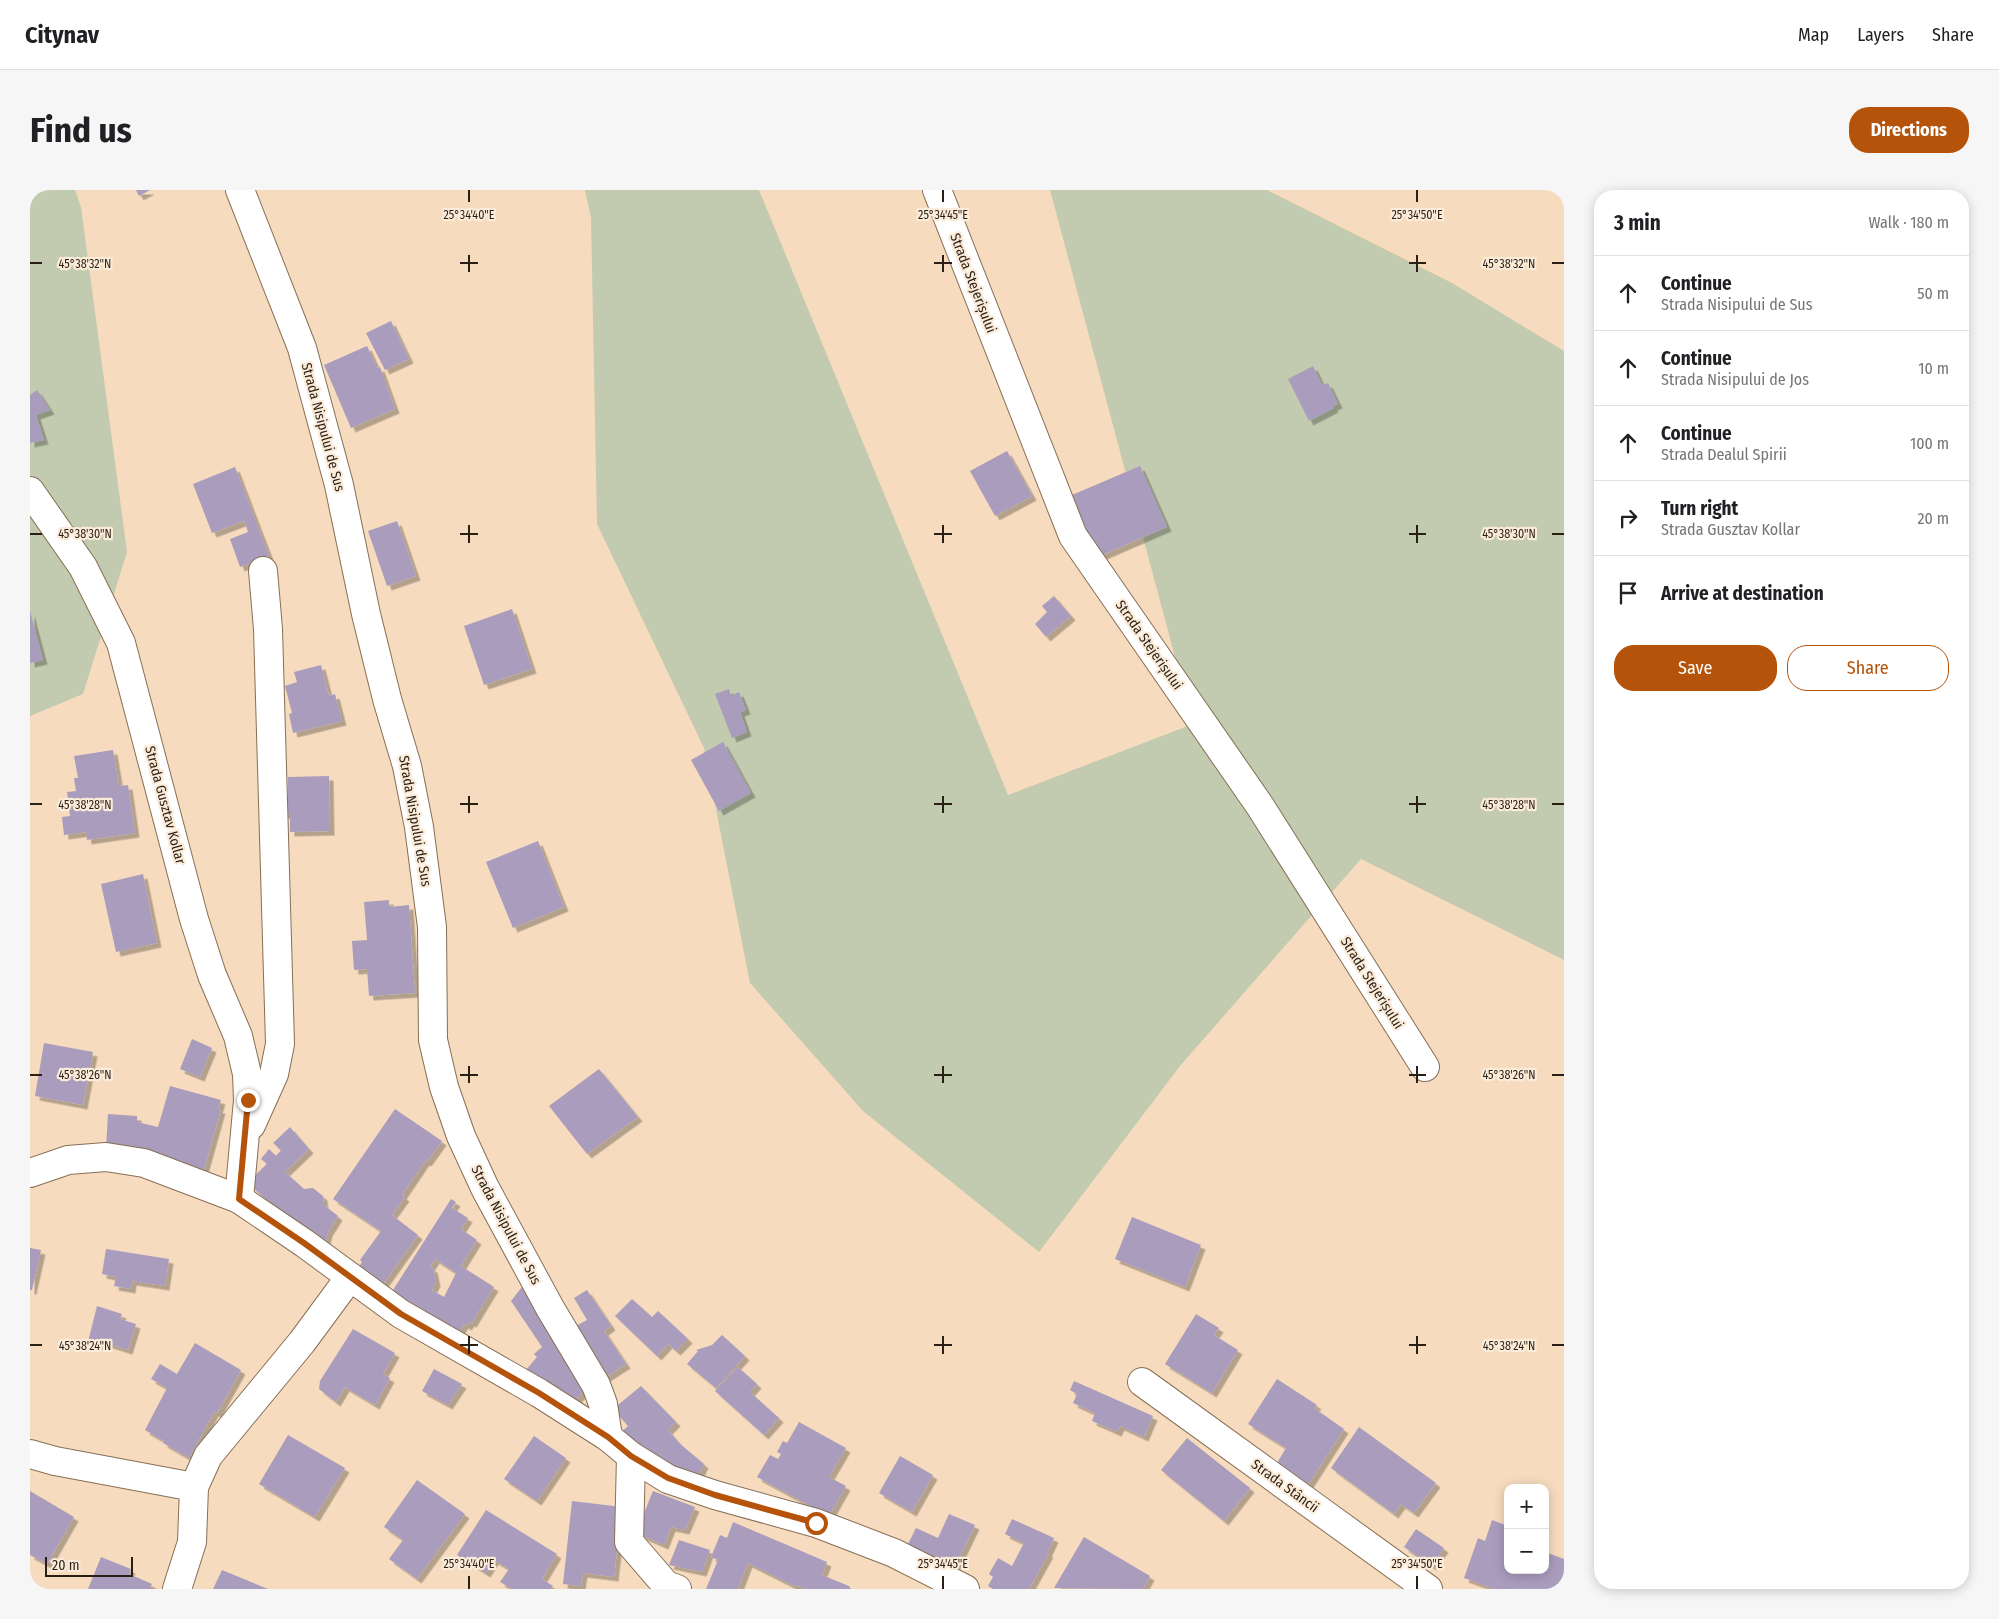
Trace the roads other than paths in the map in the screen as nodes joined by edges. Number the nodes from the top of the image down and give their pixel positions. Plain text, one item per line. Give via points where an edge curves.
1 (240, 190) edge
2 (937, 190) edge
3 (30, 491) edge
4 (263, 571) dead end
5 (1425, 1067) dead end
6 (245, 1138) junction
7 (30, 1174) edge
8 (239, 1199) junction
9 (350, 1276) junction
10 (1142, 1382) dead end
11 (608, 1437) junction
12 (30, 1454) edge
13 (631, 1456) junction
14 (194, 1487) junction
15 (178, 1589) edge
16 (677, 1589) edge
17 (965, 1589) edge
18 (1428, 1589) edge

1 - 11 street, Strada Nisipului de Sus via 302,348 339,486 382,680 407,766 427,880 432,927 433,1040 444,1087 461,1136 485,1188 596,1385 603,1404
2 - 5 street, Strada Stejerișului via 1073,536 1260,806
3 - 6 street, Strada Gusztav Kollar via 83,567 121,643 194,919 212,975 238,1036 247,1074
4 - 6 street, Strada Gusztav Kollar via 268,629 280,1044 274,1074
6 - 8 street, Strada Gusztav Kollar
7 - 8 street via 68,1160 106,1157 144,1163
8 - 9 street
9 - 11 street via 401,1314 539,1393
9 - 14 street via 302,1342 208,1456
10 - 18 street, Strada Stâncii
11 - 13 street
12 - 14 street
13 - 16 street via 629,1542 666,1585
13 - 17 street via 668,1478 824,1526 894,1553
14 - 15 street via 192,1542

